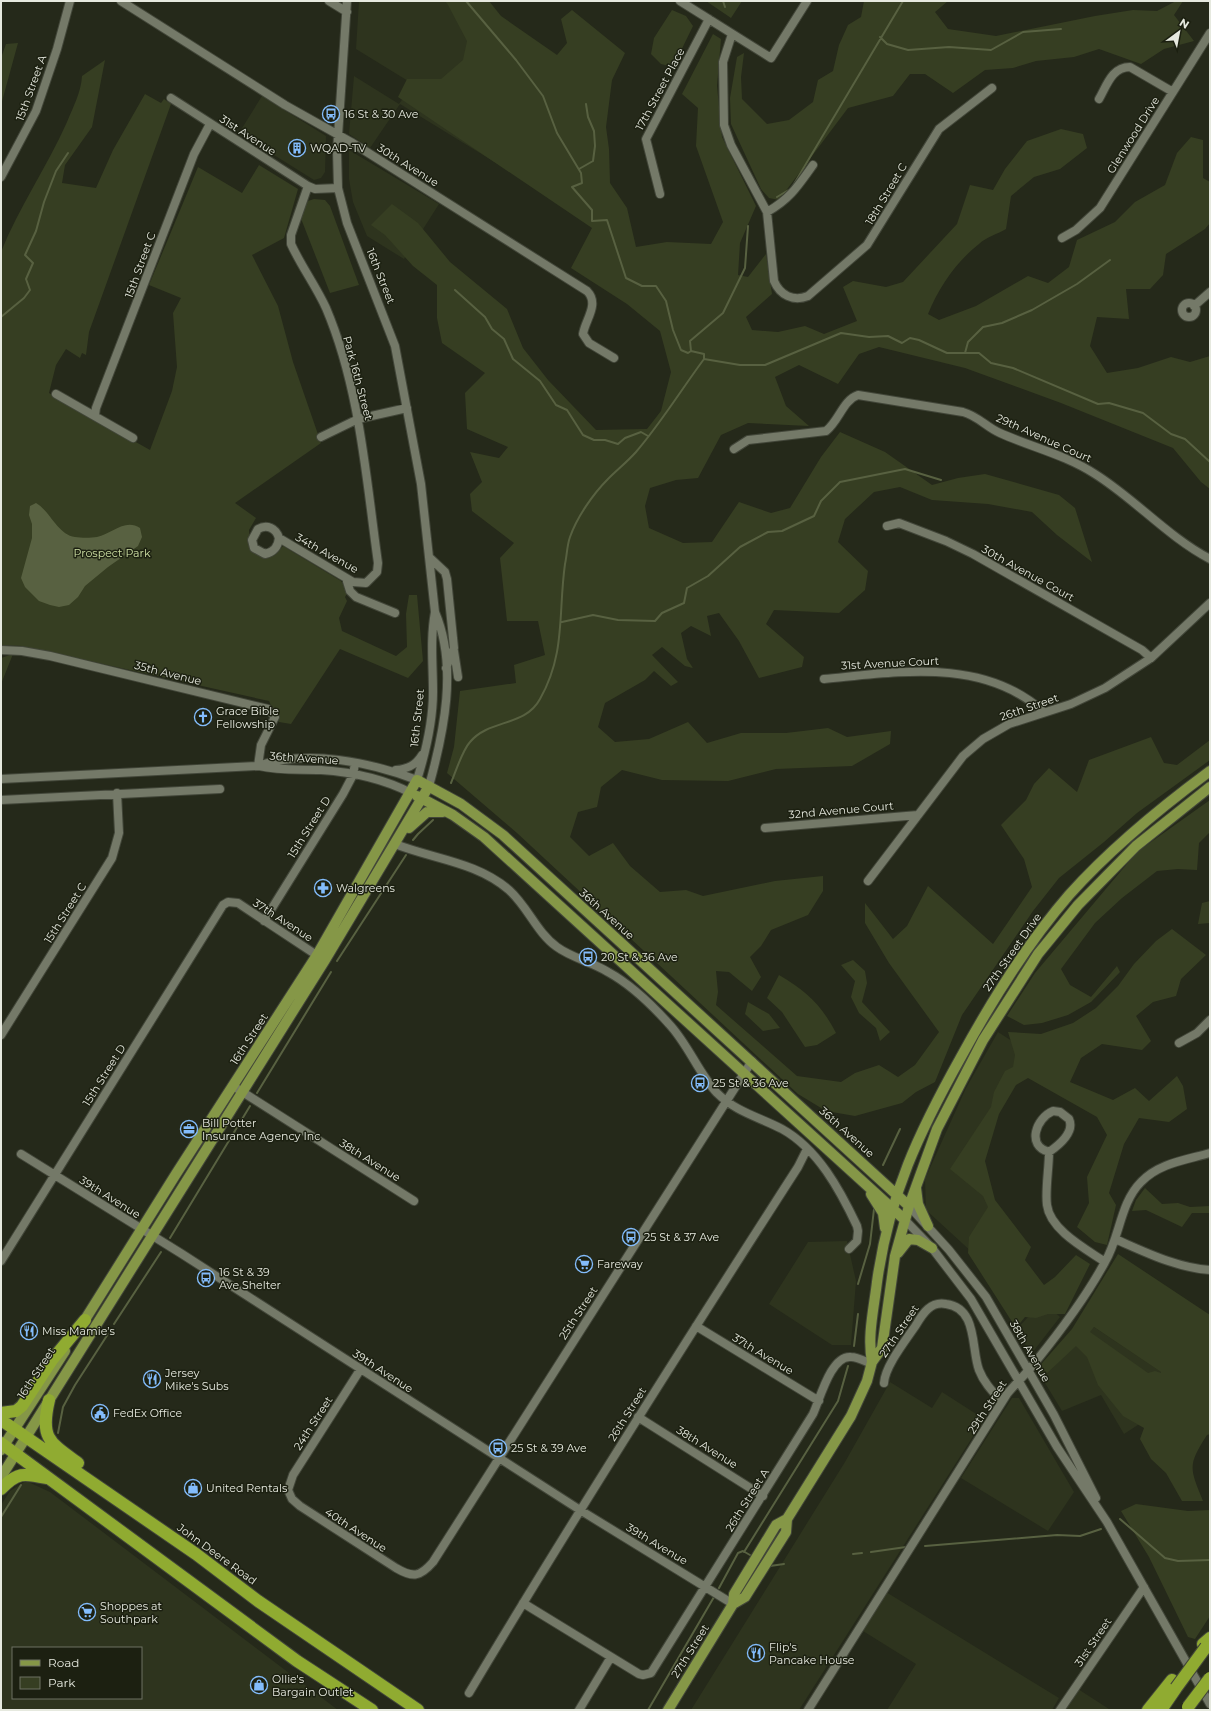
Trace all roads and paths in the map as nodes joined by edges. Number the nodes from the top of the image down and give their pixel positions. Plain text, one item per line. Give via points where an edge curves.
1 (70, 1) edge
2 (121, 1) edge
3 (328, 1) edge
4 (347, 1) edge
5 (680, 1) edge
6 (807, 1) edge
7 (346, 12) junction
8 (710, 19) junction
9 (1210, 33) edge
10 (732, 34) junction
11 (992, 88) dead end
12 (1173, 92) junction
13 (171, 98) dead end
14 (1099, 99) dead end
15 (210, 124) junction
16 (338, 134) junction
17 (813, 166) dead end
18 (1, 177) edge
19 (308, 186) junction
20 (338, 188) junction
21 (660, 194) dead end
22 (767, 212) junction
23 (1062, 238) dead end
24 (1210, 292) edge
25 (1194, 306) dead end
26 (614, 358) dead end
27 (56, 394) dead end
28 (407, 408) junction
29 (95, 415) junction
30 (358, 419) junction
31 (321, 437) dead end
32 (134, 438) dead end
33 (734, 449) dead end
34 (887, 526) dead end
35 (279, 538) dead end
36 (430, 558) junction
37 (1210, 559) edge
38 (346, 578) junction
39 (366, 583) joint
40 (1210, 603) edge
41 (434, 612) junction
42 (395, 613) dead end
43 (454, 648) junction
44 (1, 650) edge
45 (1151, 658) junction
46 (446, 668) junction
47 (458, 676) dead end
48 (824, 679) dead end
49 (1044, 712) junction
50 (430, 729) junction
51 (355, 763) junction
52 (258, 766) junction
53 (390, 770) junction
54 (1210, 772) edge
55 (353, 775) junction
56 (1, 779) edge
57 (417, 780) junction
58 (429, 786) junction
59 (1210, 786) edge
60 (220, 789) dead end
61 (117, 793) junction
62 (410, 793) junction
63 (422, 798) junction
64 (1, 800) edge
65 (453, 815) junction
66 (918, 815) junction
67 (765, 828) dead end
68 (396, 841) junction
69 (868, 881) dead end
70 (228, 902) joint
71 (264, 921) junction
72 (321, 958) junction
73 (1210, 1020) edge
74 (1, 1035) edge
75 (1179, 1043) dead end
76 (752, 1061) junction
77 (744, 1073) junction
78 (237, 1089) junction
79 (726, 1101) junction
80 (807, 1149) junction
81 (1049, 1152) junction
82 (1210, 1153) edge
83 (22, 1154) dead end
84 (906, 1165) junction
85 (874, 1173) junction
86 (55, 1175) junction
87 (916, 1184) junction
88 (868, 1186) junction
89 (896, 1194) junction
90 (414, 1201) dead end
91 (908, 1206) junction
92 (893, 1208) junction
93 (904, 1220) junction
94 (928, 1226) junction
95 (142, 1229) junction
96 (151, 1235) junction
97 (1115, 1239) junction
98 (884, 1241) junction
99 (932, 1248) junction
100 (850, 1249) dead end
101 (895, 1256) junction
102 (1, 1262) edge
103 (1106, 1262) junction
104 (1210, 1270) edge
105 (85, 1320) junction
106 (696, 1326) junction
107 (872, 1363) junction
108 (360, 1370) junction
109 (1028, 1370) junction
110 (1018, 1380) junction
111 (884, 1383) dead end
112 (49, 1400) junction
113 (819, 1401) junction
114 (1002, 1402) junction
115 (1, 1413) edge
116 (638, 1417) junction
117 (1, 1420) edge
118 (14, 1429) junction
119 (26, 1437) junction
120 (2, 1446) edge
121 (16, 1454) junction
122 (498, 1458) junction
123 (1, 1477) edge
124 (50, 1480) junction
125 (1, 1489) edge
126 (288, 1490) joint
127 (763, 1496) junction
128 (580, 1510) junction
129 (1107, 1522) junction
130 (196, 1554) junction
131 (420, 1574) joint
132 (705, 1586) junction
133 (1144, 1587) junction
134 (523, 1603) junction
135 (733, 1604) junction
136 (1207, 1643) edge
137 (611, 1657) junction
138 (319, 1676) junction
139 (1210, 1679) edge
140 (1174, 1684) junction
141 (469, 1693) dead end
142 (1210, 1704) edge
143 (1189, 1709) edge
144 (363, 1710) edge
145 (372, 1710) edge
146 (418, 1710) edge
147 (579, 1710) edge
148 (668, 1710) edge
149 (808, 1710) edge
150 (1060, 1710) edge
151 (1148, 1710) edge
152 (1161, 1710) edge

1 - 18 street, 15th Street A via 36,111
2 - 16 street, 30th Avenue via 285,105
3 - 7 street
4 - 7 street, 16th Street
5 - 8 street
6 - 10 street via 771,58
7 - 16 street, 16th Street
8 - 10 street
8 - 21 street, 17th Street Place via 646,139
9 - 12 street, Glenwood Drive
10 - 22 street via 723,62 724,125 731,145
11 - 22 street, 18th Street C via 938,129 863,249 808,296 790,298 780,291 774,280
12 - 14 street via 1130,67 1124,67 1114,72
12 - 23 street, Glenwood Drive via 1100,208 1076,230
13 - 15 street, 31st Avenue
15 - 19 street, 31st Avenue
15 - 29 street, 15th Street C via 194,154
16 - 20 street, 16th Street
16 - 26 street, 30th Avenue via 587,291 592,296 593,303 583,334 589,343
17 - 22 street via 783,203
19 - 20 street, 31st Avenue via 315,189
19 - 30 street, Park 16th Street via 290,235 291,244 325,308 345,368
20 - 28 street, 16th Street via 347,223 395,346
24 - 25 street
27 - 29 street
28 - 30 street
28 - 36 street, 16th Street via 421,484
29 - 32 street
30 - 31 street
30 - 39 street, Park 16th Street via 378,563 377,572
33 - 37 street, 29th Avenue Court via 748,440 826,431 834,425 848,402 858,395 969,413 998,432 1080,466 1112,485
34 - 45 street, 30th Avenue Court via 899,523 973,554 1142,650
35 - 38 street, 34th Avenue
36 - 41 street, 16th Street
36 - 43 street, 16th Street via 445,572 447,579
38 - 39 street, 34th Avenue via 353,582
38 - 42 street via 350,591 356,596
40 - 45 street, 26th Street
41 - 46 street, 16th Street via 442,630
41 - 50 street, 16th Street via 431,633 433,693
43 - 46 street, 16th Street
43 - 47 street, 16th Street
44 - 52 street, 35th Avenue via 50,656 268,709 275,717 261,745
45 - 49 street, 26th Street via 1105,688 1071,704
46 - 58 street, 16th Street via 444,725
48 - 49 street, 31st Avenue Court via 924,671 950,672 980,678 1012,690
49 - 66 street, 26th Street via 1009,724 983,739 963,756
50 - 53 street via 424,751 417,762 406,769
50 - 57 street, 16th Street
51 - 52 street, 36th Avenue via 298,758
51 - 53 street, 36th Avenue
51 - 55 street, 15th Street D
52 - 55 street, 36th Avenue via 276,770 322,770
52 - 56 street, 36th Avenue
53 - 57 street, 36th Avenue
54 - 84 main road, 27th Street Drive via 1112,851 1068,896 1044,926 1014,967 971,1037 930,1113
55 - 62 street, 36th Avenue via 389,784
55 - 71 street, 15th Street D
57 - 58 main road, 36th Avenue
57 - 62 main road, 16th Street
58 - 63 main road, 16th Street
58 - 76 main road, 36th Avenue via 472,812 503,835
59 - 87 main road, 27th Street Drive via 1122,859 1078,905 1038,954 996,1018 958,1085 937,1129
60 - 61 street
61 - 64 street
61 - 74 street, 15th Street C via 119,833 112,858
62 - 63 main road, 36th Avenue
62 - 72 main road, 16th Street
63 - 65 main road, 36th Avenue
63 - 68 main road, 16th Street
65 - 68 main road via 427,812
65 - 77 main road, 36th Avenue via 476,830
66 - 67 street, 32nd Avenue Court
66 - 69 street, 26th Street
68 - 72 main road, 16th Street
68 - 79 street via 474,868 504,886 556,947 609,972 660,1015 679,1036 716,1092
70 - 71 street, 37th Avenue via 238,903
70 - 86 street, 15th Street D via 219,910
71 - 72 street, 37th Avenue
72 - 78 main road, 16th Street
73 - 75 street via 1197,1033
76 - 77 street, 25th Street
76 - 85 main road, 36th Avenue
77 - 79 street, 25th Street
77 - 88 main road, 36th Avenue
78 - 90 street, 38th Avenue
78 - 95 main road, 16th Street
78 - 96 main road, 16th Street
79 - 80 street via 744,1113 795,1137
79 - 122 street, 25th Street
80 - 100 street via 839,1192 856,1226 857,1241
80 - 106 street, 26th Street
81 - 81 street via 1060,1143 1070,1128 1069,1118 1060,1112 1048,1113 1035,1135 1034,1139 1039,1147
81 - 103 street via 1046,1204 1051,1219 1081,1245
82 - 97 street, 29th Street via 1169,1164 1147,1175 1136,1186 1128,1200
83 - 86 street, 39th Avenue
84 - 85 main road via 898,1176 892,1179 884,1179
84 - 89 main road, 27th Street Drive
85 - 89 main road, 36th Avenue
86 - 95 street, 39th Avenue
86 - 102 street, 15th Street D
87 - 91 main road, 27th Street Drive
87 - 94 main road via 918,1204
88 - 92 main road, 36th Avenue
88 - 98 main road via 883,1213
89 - 91 main road, 36th Avenue
89 - 92 main road, 27th Street
91 - 93 main road, 27th Street
91 - 94 street, 38th Avenue
92 - 93 main road, 36th Avenue
92 - 98 main road, 27th Street
93 - 99 street, 38th Avenue
93 - 101 main road, 27th Street
94 - 109 street, 38th Avenue via 986,1297
95 - 96 street, 39th Avenue
95 - 105 main road, 16th Street
96 - 108 street, 39th Avenue
96 - 112 main road, 16th Street
97 - 103 street, 29th Street
97 - 104 street via 1176,1264 1192,1269
98 - 107 main road, 27th Street via 869,1346
99 - 101 main road via 918,1240 909,1239
99 - 110 street, 38th Avenue via 971,1299
101 - 107 main road, 27th Street via 882,1348
103 - 109 street, 29th Street via 1073,1313
105 - 115 highway via 52,1360 22,1406
105 - 118 main road, 16th Street
106 - 113 street, 37th Avenue
106 - 116 street, 26th Street
107 - 113 street, 26th Street A via 852,1357 841,1360 832,1368
107 - 135 main road, 27th Street via 850,1418 787,1520 776,1525 734,1594
108 - 122 street, 39th Avenue
108 - 126 street, 24th Street via 293,1475
109 - 110 street, 29th Street
109 - 129 street, 38th Avenue via 1071,1446
110 - 114 street, 29th Street
110 - 129 street, 38th Avenue via 1057,1447
111 - 114 street, 27th Street via 889,1368 926,1310 937,1304 948,1304 960,1310 968,1320 979,1369 986,1384
112 - 119 main road, 16th Street
112 - 130 highway via 45,1427 46,1434 53,1444 122,1494
113 - 127 street, 26th Street A
114 - 149 street, 29th Street
116 - 127 street, 38th Avenue
116 - 128 street, 26th Street
117 - 118 highway, John Deere Road
118 - 119 highway, John Deere Road
118 - 120 main road, 16th Street
119 - 121 main road, 16th Street
119 - 130 highway, John Deere Road
120 - 121 highway
121 - 123 main road, 16th Street
121 - 124 highway
122 - 128 street, 39th Avenue
122 - 131 street, 25th Street via 433,1562
124 - 125 highway via 31,1474 18,1475
124 - 138 highway
126 - 131 street, 40th Avenue via 292,1499 300,1506 396,1568 412,1575
127 - 132 street, 26th Street A
128 - 132 street, 39th Avenue
128 - 134 street, 26th Street
129 - 133 street, 38th Avenue
130 - 146 highway, John Deere Road via 258,1601
132 - 135 street, 39th Avenue
132 - 137 street, 26th Street A via 655,1667 647,1675 639,1674
133 - 142 street, 38th Avenue
133 - 150 street, 31st Street
134 - 137 street
134 - 141 street, 26th Street
135 - 148 main road, 27th Street
136 - 140 highway, bridge
137 - 147 street
138 - 144 highway
138 - 145 highway
139 - 143 highway, bridge
140 - 151 highway
140 - 152 highway

